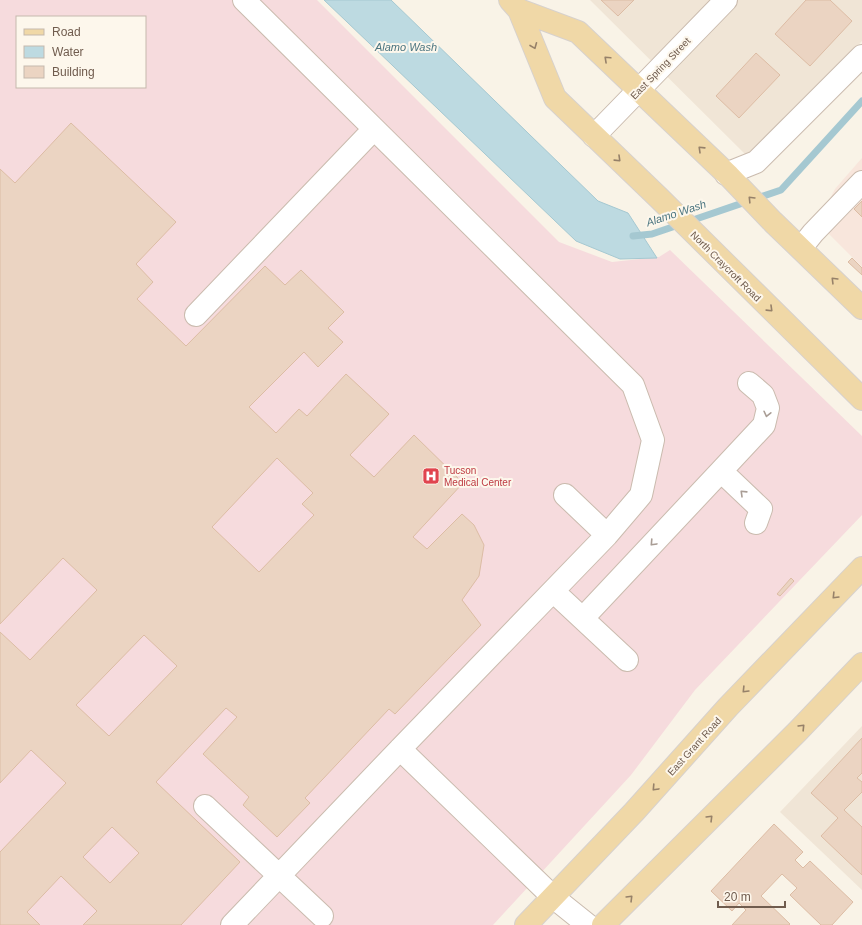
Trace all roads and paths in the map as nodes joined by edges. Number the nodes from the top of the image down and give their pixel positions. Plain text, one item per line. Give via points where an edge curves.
1 (244, 0) edge
2 (726, 0) edge
3 (519, 3) edge
4 (862, 56) edge
5 (639, 89) junction
6 (374, 129) junction
7 (594, 136) junction
8 (727, 175) junction
9 (862, 182) edge
10 (801, 248) junction
11 (862, 308) edge
12 (196, 315) dead end
13 (749, 383) dead end
14 (862, 399) edge
15 (721, 471) junction
16 (565, 495) dead end
17 (756, 523) dead end
18 (607, 535) junction
19 (862, 568) edge
20 (553, 591) junction
21 (583, 618) junction
22 (627, 660) dead end
23 (862, 664) edge
24 (400, 749) junction
25 (205, 806) dead end
26 (279, 876) junction
27 (553, 897) junction
28 (322, 916) dead end
29 (232, 925) edge
30 (526, 925) edge
31 (588, 925) edge
32 (602, 925) edge

1 - 6 street
2 - 5 street, East Spring Street
5 -> 3 main road, North Craycroft Road via 578,32
3 -> 7 main road, North Craycroft Road via 555,98
4 - 8 street via 756,162
5 - 7 street, East Spring Street
8 -> 5 main road, North Craycroft Road
6 - 12 street
6 - 18 street via 633,385 653,440 641,495
7 -> 14 main road, North Craycroft Road
10 -> 8 main road, North Craycroft Road
9 - 10 street
11 -> 10 main road, North Craycroft Road
13 -> 15 street via 763,395 768,408 764,425
17 -> 15 street via 761,509
15 -> 21 street
16 - 18 street
18 - 20 street
19 -> 27 main road, East Grant Road via 728,707
20 - 21 street
20 - 24 street
21 - 22 street
32 -> 23 main road
24 - 26 street
24 - 27 street
25 - 26 street
26 - 28 street
26 - 29 street
27 - 30 main road, East Grant Road
27 - 31 street

